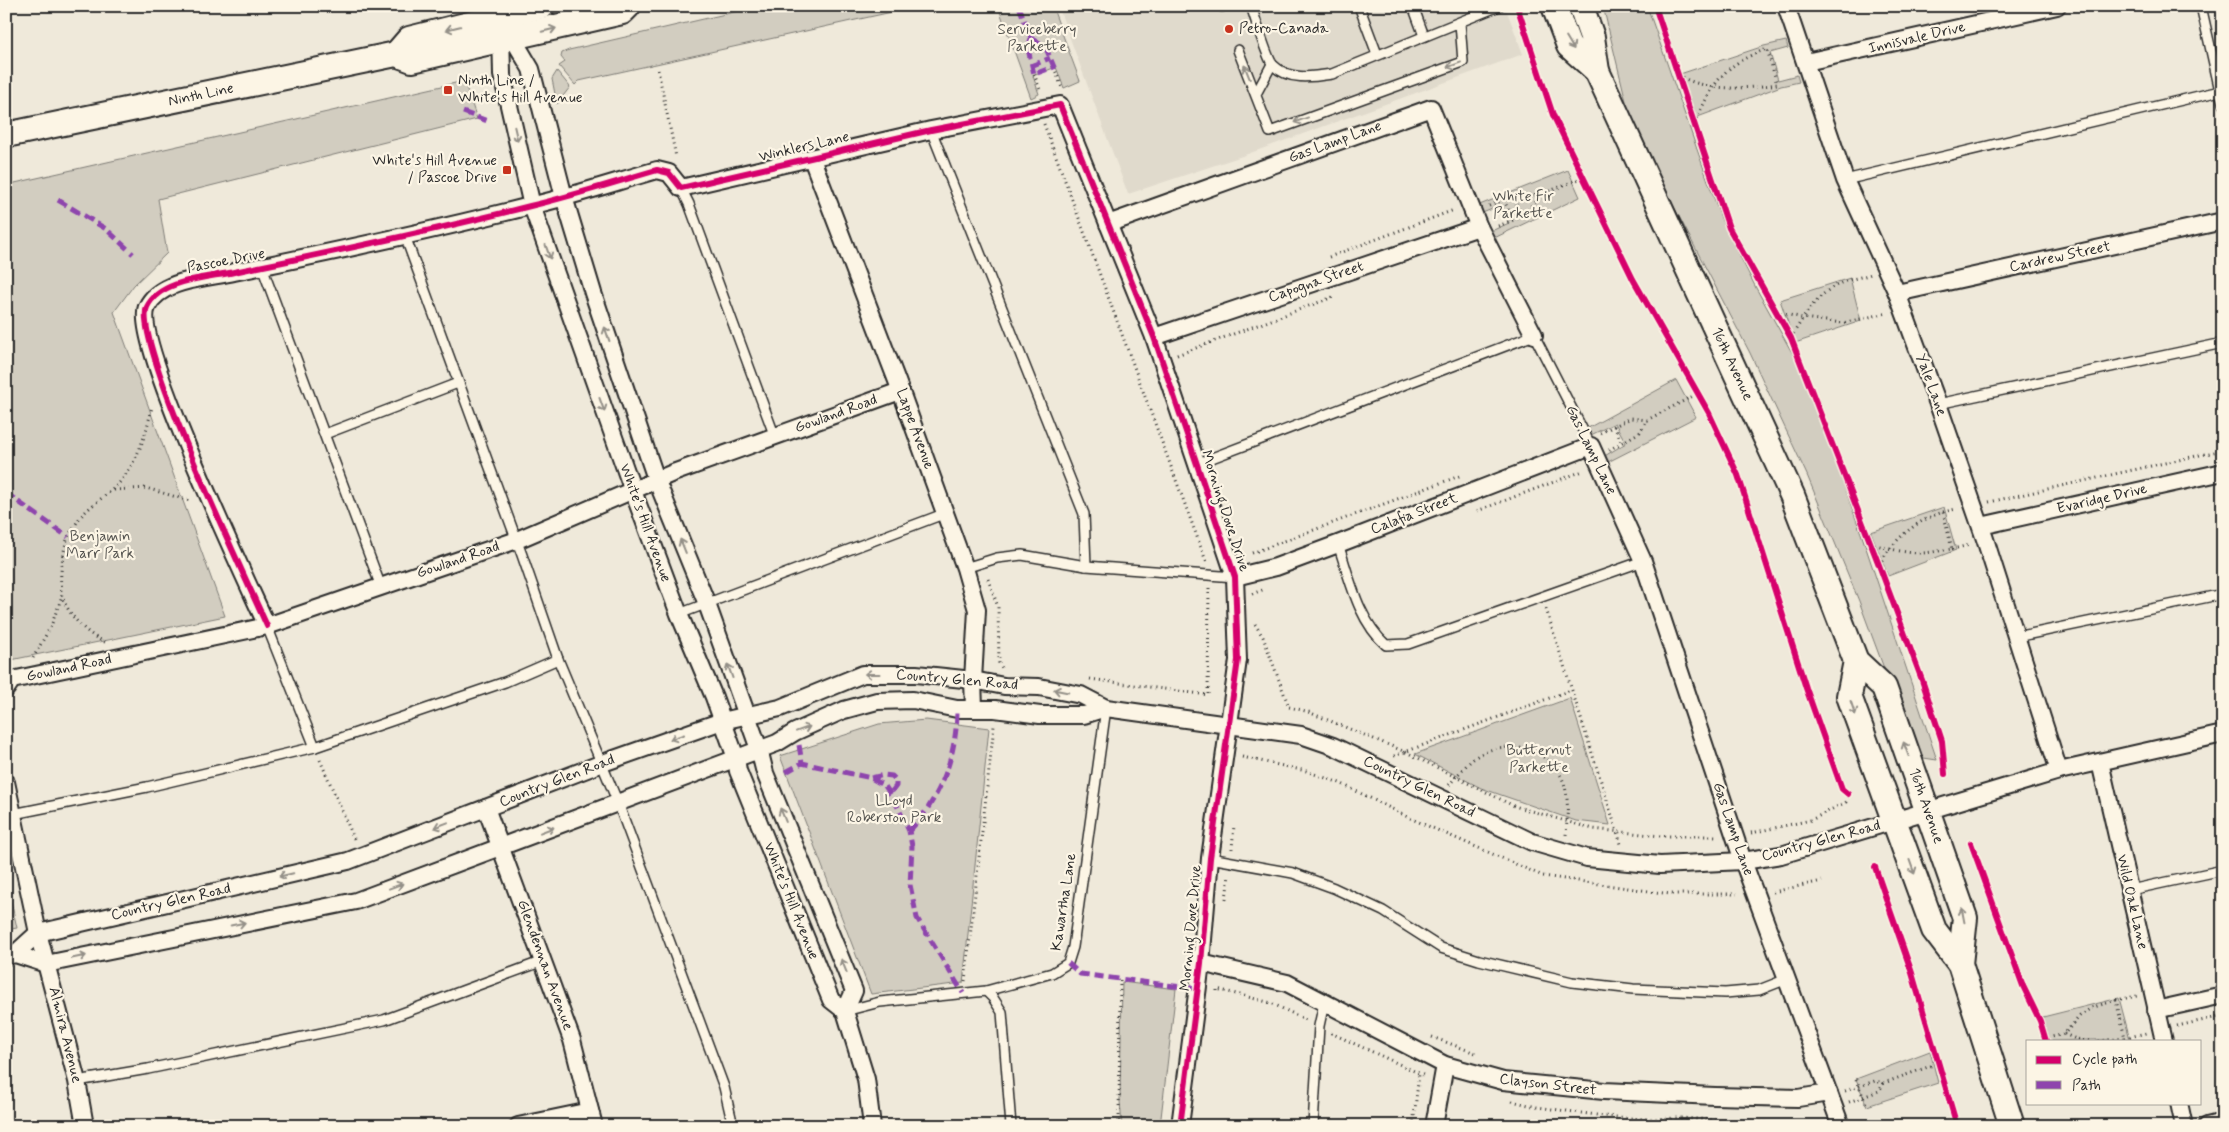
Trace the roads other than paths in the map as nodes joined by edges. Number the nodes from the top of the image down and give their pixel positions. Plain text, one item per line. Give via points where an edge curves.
1 (542, 6) edge
2 (628, 6) edge
3 (1251, 6) edge
4 (1359, 6) edge
5 (1413, 6) edge
6 (1499, 6) edge
7 (1554, 6) edge
8 (1581, 6) edge
9 (1786, 6) edge
10 (2057, 6) edge
11 (2201, 6) edge
12 (499, 11) edge
13 (1460, 22) junction
14 (1424, 36) junction
15 (507, 40) junction
16 (1238, 50) dead end
17 (396, 54) junction
18 (1377, 54) junction
19 (1806, 62) junction
20 (1272, 64) junction
21 (1597, 71) junction
22 (2220, 91) junction
23 (1256, 94) junction
24 (1060, 104) joint
25 (2223, 104) edge
26 (931, 130) junction
27 (6, 135) edge
28 (812, 159) junction
29 (1845, 180) junction
30 (681, 188) junction
31 (564, 197) junction
32 (532, 206) junction
33 (2223, 221) edge
34 (1108, 224) junction
35 (1481, 230) junction
36 (404, 236) junction
37 (262, 267) junction
38 (1896, 293) junction
39 (1534, 335) junction
40 (1154, 337) junction
41 (2223, 343) edge
42 (458, 384) junction
43 (900, 391) junction
44 (1938, 404) junction
45 (325, 434) junction
46 (775, 437) junction
47 (1594, 452) junction
48 (1196, 464) junction
49 (2223, 472) edge
50 (656, 479) junction
51 (633, 492) junction
52 (946, 513) junction
53 (1981, 526) junction
54 (517, 540) junction
55 (1338, 544) junction
56 (1643, 561) junction
57 (1086, 566) junction
58 (965, 568) junction
59 (1235, 577) junction
60 (381, 587) junction
61 (2223, 594) edge
62 (707, 604) junction
63 (679, 614) junction
64 (267, 626) junction
65 (2016, 637) junction
66 (558, 658) junction
67 (1856, 661) junction
68 (973, 680) junction
69 (6, 689) edge
70 (974, 708) junction
71 (1106, 708) junction
72 (747, 717) junction
73 (722, 721) junction
74 (1227, 724) junction
75 (2223, 734) edge
76 (315, 748) junction
77 (759, 749) junction
78 (736, 758) junction
79 (2100, 762) junction
80 (600, 764) junction
81 (2059, 771) junction
82 (6, 782) edge
83 (618, 803) junction
84 (486, 808) junction
85 (1928, 811) junction
86 (13, 814) junction
87 (1894, 822) junction
88 (501, 848) junction
89 (1210, 858) junction
90 (1743, 861) junction
91 (2223, 870) edge
92 (2130, 890) junction
93 (39, 939) junction
94 (11, 955) edge
95 (543, 961) junction
96 (1201, 963) junction
97 (46, 964) junction
98 (1960, 964) junction
99 (1787, 979) junction
100 (986, 991) junction
101 (2223, 995) edge
102 (1324, 1003) junction
103 (2156, 1010) junction
104 (845, 1011) junction
105 (2164, 1040) edge
106 (1445, 1065) junction
107 (77, 1081) junction
108 (1829, 1093) junction
109 (2179, 1104) edge
110 (592, 1119) edge
111 (2223, 1122) edge
112 (85, 1126) edge
113 (518, 1126) edge
114 (733, 1126) edge
115 (872, 1126) edge
116 (1011, 1126) edge
117 (1180, 1126) edge
118 (1312, 1126) edge
119 (1434, 1126) edge
120 (1842, 1126) edge
121 (2012, 1126) edge
122 (2184, 1126) edge
123 (2207, 1126) edge

1 - 12 main road
15 -> 2 main road, Ninth Line via 622,12
3 - 20 lane
4 - 18 lane via 1368,17
5 - 14 lane
6 - 13 lane
7 -> 21 main road, 16th Avenue via 1570,46
8 - 21 main road, 16th Avenue via 1592,37
9 - 19 street, Yale Lane
10 - 19 street, Innisvale Drive
11 - 22 lane
12 - 15 street, White's Hill Avenue
12 -> 17 main road via 409,39
13 - 14 lane
13 -> 23 lane via 1463,62 1270,132
14 - 18 lane
15 - 17 main road, Ninth Line via 412,60
15 - 31 street, White's Hill Avenue via 532,69
15 -> 32 street, White's Hill Avenue via 502,75
23 -> 16 lane
17 - 27 main road, Ninth Line
18 - 20 lane via 1332,74 1307,78 1290,74
19 - 29 street, Yale Lane
20 - 23 lane
21 - 67 main road, 16th Avenue via 1792,495
22 - 25 lane
22 - 29 lane
24 - 26 street, Winklers Lane
24 - 34 street, Morning Dove Drive
26 - 28 street, Winklers Lane
26 - 57 lane via 1084,514
28 - 30 street, Winklers Lane
28 - 43 street, Lappe Avenue
29 - 38 street, Yale Lane
30 - 31 street via 669,173 657,170
30 - 46 lane
31 - 32 street, Pascoe Drive
50 -> 31 street, White's Hill Avenue
32 - 36 street, Pascoe Drive
32 -> 51 street, White's Hill Avenue
33 - 38 street, Cardrew Street
34 - 35 street, Gas Lamp Lane via 1431,108
34 - 40 street, Morning Dove Drive
35 - 39 street, Gas Lamp Lane
35 - 40 street, Capogna Street
36 - 37 street, Pascoe Drive
36 - 42 lane
37 - 45 lane
37 - 64 street, Pascoe Drive via 180,282 157,294 146,308 146,316 147,334 191,458
38 - 44 street, Yale Lane
39 - 47 lane, Gas Lamp Lane
39 - 48 lane
40 - 48 street, Morning Dove Drive
41 - 44 lane
42 - 45 lane
42 - 54 lane
43 - 46 street, Gowland Road
43 - 52 street, Lappe Avenue
44 - 53 street, Yale Lane
45 - 60 lane
46 - 50 street, Gowland Road
47 - 55 street, Calafia Street
47 - 56 street, Gas Lamp Lane
48 - 59 street, Morning Dove Drive
49 - 53 street, Evaridge Drive
50 - 51 street, Gowland Road
62 -> 50 street, White's Hill Avenue
51 - 54 street, Gowland Road
51 - 63 street, White's Hill Avenue
52 - 58 street, Lappe Avenue
52 - 62 lane
53 - 65 street, Yale Lane
54 - 60 street, Gowland Road
54 - 66 lane
55 - 56 lane via 1363,616 1386,645 1408,644
55 - 59 street, Calafia Street via 1276,567
56 - 90 street, Gas Lamp Lane
57 - 58 lane via 1022,555 996,558
57 - 59 lane
58 - 68 street, Lappe Avenue via 977,610
59 - 74 street, Morning Dove Drive via 1238,660
60 - 64 street, Gowland Road
61 - 65 lane
62 - 63 lane
72 -> 62 street, White's Hill Avenue
63 - 73 street, White's Hill Avenue
64 - 69 street, Gowland Road via 12,680
64 - 76 lane
65 - 81 street, Yale Lane
66 - 76 lane via 505,682
66 - 80 lane
85 -> 67 main road, 16th Avenue via 1884,687
67 -> 87 main road, 16th Avenue via 1849,696
68 - 70 street, Lappe Avenue
71 -> 68 street, Country Glen Road via 1080,695
68 -> 72 street, Country Glen Road via 916,674 863,674 780,708
70 - 71 street, Country Glen Road via 1040,715 1084,715
77 -> 70 street, Country Glen Road via 777,744 795,732 844,710 877,702 913,700
71 - 74 street, Country Glen Road
71 - 100 lane, Kawartha Lane via 1074,947 1068,963 1052,973
72 - 73 street, Country Glen Road
72 - 77 street, White's Hill Avenue
73 - 78 street, White's Hill Avenue
73 -> 80 street, Country Glen Road
74 - 89 street, Morning Dove Drive
74 - 90 street, Country Glen Road via 1300,735 1332,746 1532,842 1587,858 1660,865
75 - 79 street, Country Glen Road
76 - 86 lane
77 - 78 street, Country Glen Road
104 -> 77 street, White's Hill Avenue via 854,991 764,773
78 - 83 street, Country Glen Road
78 - 104 street, White's Hill Avenue via 738,770 831,1000
79 - 81 street, Country Glen Road
79 - 92 street, Wild Oak Lane
80 - 83 lane
80 - 84 street, Country Glen Road
81 - 85 street, Country Glen Road
82 - 86 street
88 -> 83 street, Country Glen Road
83 - 114 lane via 724,1087
84 - 88 street, Glendennan Avenue
84 -> 93 street, Country Glen Road via 348,861
85 - 87 street, Country Glen Road
98 -> 85 main road, 16th Avenue via 1965,918
86 - 93 street
87 - 90 street, Country Glen Road via 1812,847
87 -> 98 main road, 16th Avenue via 1934,930
88 - 95 street, Glendennan Avenue
97 -> 88 street, Country Glen Road via 356,901
89 - 96 street, Morning Dove Drive
89 - 99 lane via 1293,873 1383,911 1441,948 1572,982 1632,989 1724,993 1759,990
90 - 99 street, Gas Lamp Lane
91 - 92 lane
92 - 103 street, Wild Oak Lane
93 - 94 street, Country Glen Road
93 - 97 street, Almira Avenue
94 - 97 street, Country Glen Road
95 - 107 lane via 384,1020
95 - 110 street, Glendennan Avenue via 572,1040
96 - 102 street, Clayson Street via 1287,983
96 - 117 street, Morning Dove Drive
97 - 107 street, Almira Avenue
98 - 121 main road, 16th Avenue
99 - 108 street, Gas Lamp Lane
100 - 104 lane, Kawartha Lane via 880,1002
100 - 116 lane via 1002,1012
101 - 103 street
102 - 106 street, Clayson Street
102 - 118 lane via 1319,1026
103 - 105 street, Wild Oak Lane
104 - 115 street, White's Hill Avenue via 866,1079
106 - 108 street, Clayson Street via 1503,1081 1604,1091 1798,1098
106 - 119 street
107 - 112 street, Almira Avenue
108 - 120 street, Gas Lamp Lane
109 - 122 street
110 - 113 street
111 - 123 street

